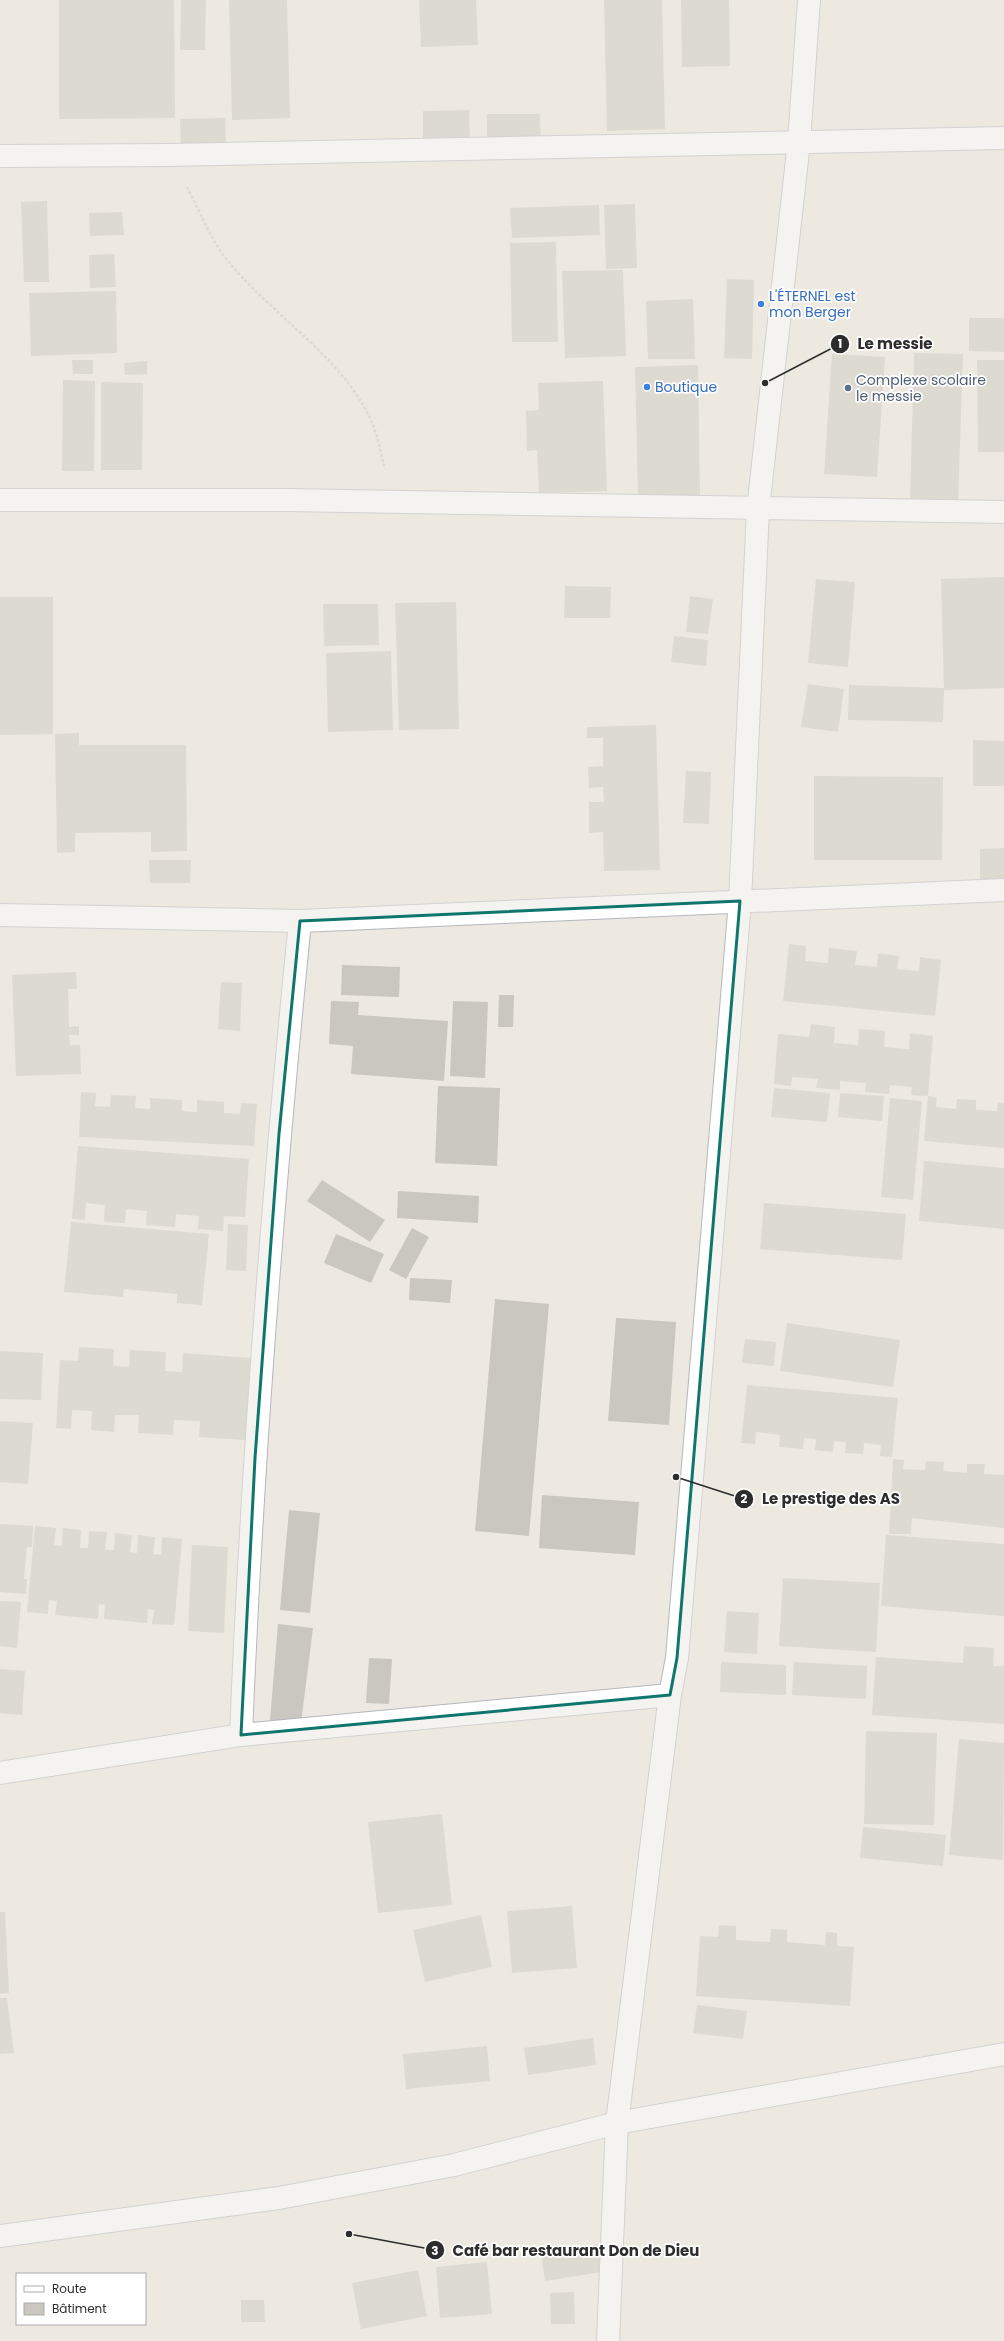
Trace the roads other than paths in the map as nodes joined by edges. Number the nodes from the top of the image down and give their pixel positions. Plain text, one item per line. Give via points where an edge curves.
1 (809, 0) edge
2 (1004, 138) edge
3 (798, 142) junction
4 (0, 156) edge
5 (0, 500) edge
6 (758, 509) junction
7 (1004, 512) edge
8 (1004, 890) edge
9 (740, 901) junction
10 (0, 915) edge
11 (300, 921) junction
12 (670, 1695) junction
13 (241, 1734) junction
14 (0, 1773) edge
15 (1004, 2054) edge
16 (617, 2123) junction
17 (0, 2236) edge
18 (608, 2341) edge

1 - 3 street
2 - 3 street
3 - 4 street
3 - 6 street
5 - 6 street via 287,500
6 - 7 street
6 - 9 street
8 - 9 street
9 - 11 street
9 - 12 street via 677,1650
10 - 11 street
11 - 13 street via 279,1134 255,1458
12 - 13 street
12 - 16 street
13 - 14 street
15 - 16 street
16 - 17 street via 454,2165 279,2198
16 - 18 street

